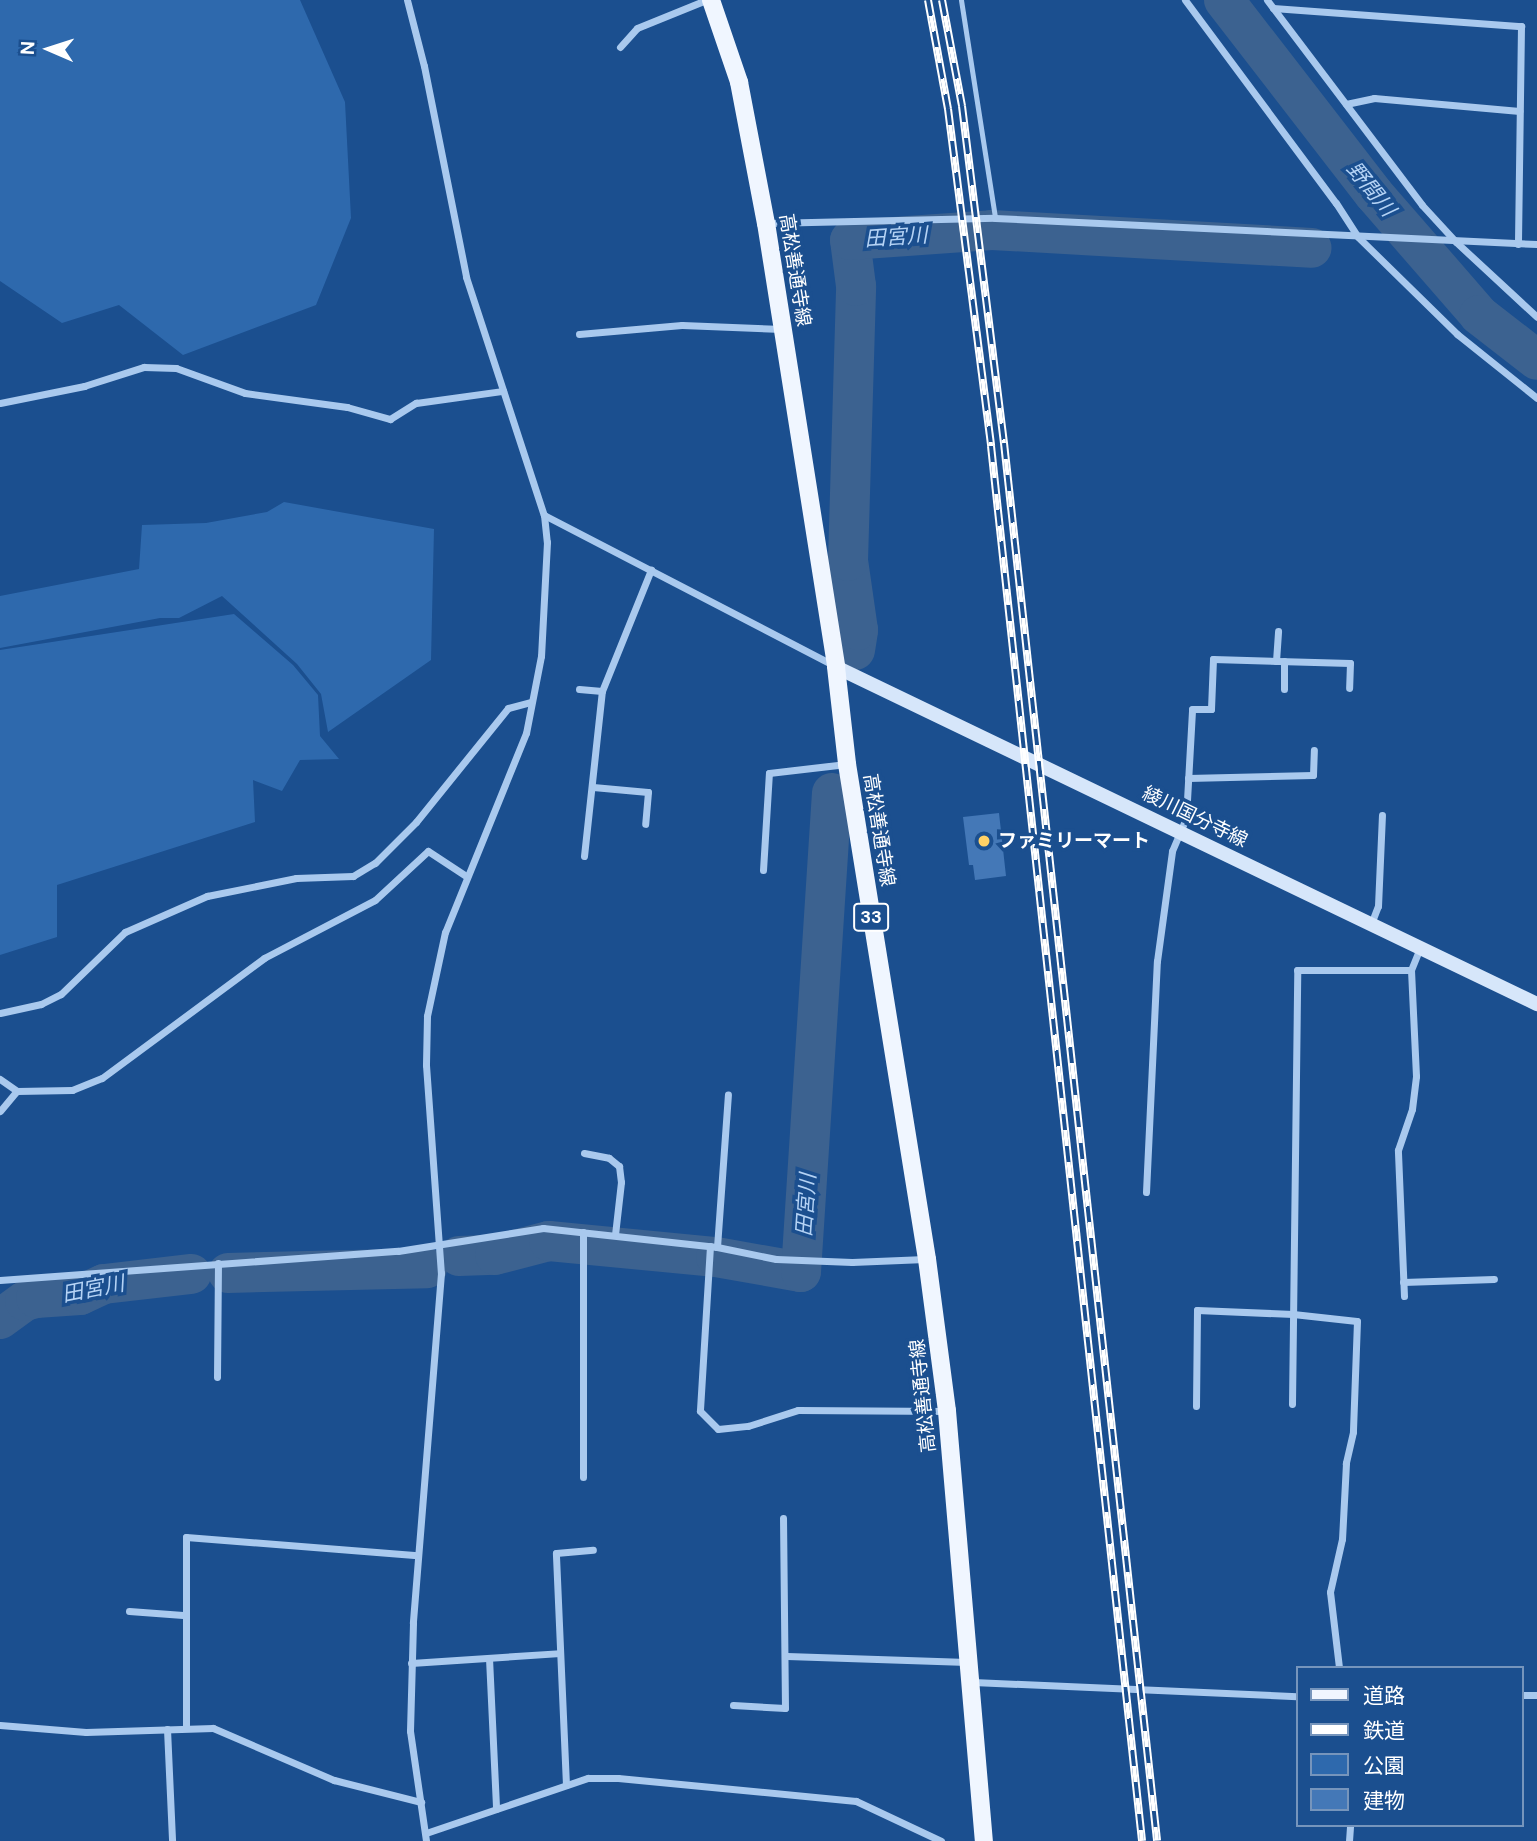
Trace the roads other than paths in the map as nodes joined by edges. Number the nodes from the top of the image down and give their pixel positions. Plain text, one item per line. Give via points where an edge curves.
1 (407, 0) edge
2 (706, 0) edge
3 (711, 0) edge
4 (961, 0) edge
5 (1185, 0) edge
6 (1267, 0) edge
7 (1273, 8) junction
8 (620, 47) dead end
9 (1346, 104) junction
10 (1519, 111) junction
11 (995, 218) junction
12 (766, 223) junction
13 (1358, 237) junction
14 (1452, 242) junction
15 (1518, 244) junction
16 (1537, 244) edge
17 (1537, 317) edge
18 (783, 330) junction
19 (579, 334) dead end
20 (503, 391) junction
21 (1537, 398) edge
22 (0, 403) edge
23 (544, 515) junction
24 (650, 570) junction
25 (1278, 631) dead end
26 (1280, 661) junction
27 (836, 667) junction
28 (1349, 688) dead end
29 (579, 689) dead end
30 (1284, 689) dead end
31 (602, 691) junction
32 (530, 702) junction
33 (1314, 750) dead end
34 (847, 764) junction
35 (1188, 778) junction
36 (593, 787) junction
37 (1382, 815) dead end
38 (645, 824) dead end
39 (1181, 832) junction
40 (584, 856) dead end
41 (762, 870) dead end
42 (466, 876) junction
43 (1371, 924) junction
44 (1420, 947) junction
45 (1411, 971) junction
46 (1537, 1004) edge
47 (0, 1013) edge
48 (0, 1079) edge
49 (17, 1091) junction
50 (728, 1094) dead end
51 (0, 1111) edge
52 (584, 1153) dead end
53 (1146, 1192) dead end
54 (583, 1232) junction
55 (615, 1235) junction
56 (440, 1246) junction
57 (714, 1246) junction
58 (927, 1259) junction
59 (218, 1263) junction
60 (1494, 1279) dead end
61 (0, 1280) edge
62 (1403, 1282) junction
63 (1404, 1296) dead end
64 (1293, 1314) junction
65 (217, 1377) dead end
66 (1292, 1404) dead end
67 (1196, 1406) dead end
68 (947, 1411) junction
69 (583, 1477) dead end
70 (783, 1518) dead end
71 (593, 1550) dead end
72 (417, 1555) junction
73 (128, 1611) dead end
74 (183, 1615) junction
75 (560, 1653) junction
76 (787, 1656) junction
77 (489, 1658) junction
78 (967, 1662) junction
79 (411, 1663) junction
80 (1339, 1666) edge
81 (968, 1682) junction
82 (1296, 1696) edge
83 (733, 1705) dead end
84 (0, 1725) edge
85 (186, 1728) junction
86 (166, 1729) junction
87 (566, 1785) junction
88 (421, 1802) junction
89 (496, 1809) junction
90 (426, 1837) edge
91 (172, 1841) edge
92 (941, 1841) edge
93 (984, 1841) edge

1 - 20 street via 466,277
2 - 8 street via 637,28
3 - 12 main road, 高松善通寺線 / 33 via 739,82
4 - 11 lane
5 - 13 street
6 - 7 street
7 - 9 street
7 - 10 street via 1521,26
9 - 10 street via 1374,98
9 - 14 street
10 - 15 street
11 - 12 street
11 - 13 street
12 - 18 main road, 高松善通寺線 / 33
13 - 14 street
13 - 21 street via 1457,334
14 - 15 street
14 - 17 street
15 - 16 street
18 - 19 street via 682,325
18 - 27 main road, 高松善通寺線 / 33
20 - 22 street via 415,403 390,419 347,407 244,393 177,368 144,368
20 - 23 street
23 - 24 street
23 - 32 street via 547,542 541,656
24 - 27 street
24 - 31 street
25 - 26 street
26 - 28 street via 1350,663
26 - 30 street
26 - 35 street via 1213,659 1211,709 1192,709
27 - 34 main road, 高松善通寺線 / 33
27 - 39 main road, 綾川国分寺線
29 - 31 street
31 - 36 street
32 - 42 street via 526,733
32 - 47 street via 508,708 416,822 375,863 353,876 296,878 206,896 125,932 61,994 41,1004
33 - 35 street via 1313,775
34 - 41 street via 769,773
34 - 58 main road, 高松善通寺線 / 33
35 - 39 street
36 - 38 street via 648,792
36 - 40 street
37 - 43 street via 1378,906
39 - 43 main road, 綾川国分寺線
39 - 53 street via 1172,851 1157,961
42 - 49 street via 428,851 375,900 264,958 102,1078 72,1090
42 - 56 street via 445,932 427,1016 426,1065
43 - 44 main road, 綾川国分寺線
44 - 45 street
44 - 46 main road, 綾川国分寺線
45 - 62 street via 1416,1076 1412,1109 1398,1150
45 - 64 street via 1297,970
48 - 49 street
49 - 51 street
50 - 57 street
52 - 55 street via 609,1158 619,1166
54 - 55 street
54 - 56 street via 543,1228
54 - 69 street
55 - 57 street
56 - 59 street
56 - 72 street
57 - 58 street via 795,1260
57 - 68 street via 700,1411 718,1429 748,1426 798,1410
58 - 68 main road, 高松善通寺線 / 33
59 - 61 street
59 - 65 street
60 - 62 street
62 - 63 street
64 - 66 street
64 - 67 street via 1197,1310
64 - 80 street via 1357,1321 1353,1432 1346,1462 1342,1539 1331,1592
68 - 78 main road, 高松善通寺線 / 33
70 - 76 street
71 - 75 street via 556,1553
72 - 74 street via 186,1537
72 - 79 street
73 - 74 street
74 - 85 street
75 - 77 street
75 - 87 street
76 - 78 street
76 - 83 street via 785,1708
77 - 79 street
77 - 89 street
78 - 81 main road, 高松善通寺線 / 33
79 - 88 street via 410,1731
81 - 82 street
81 - 93 main road, 高松善通寺線 / 33
84 - 86 street via 86,1732
85 - 86 street
85 - 88 street via 213,1728 334,1780
86 - 91 street
87 - 89 street
87 - 92 street via 588,1778 618,1778 856,1801
88 - 90 street
89 - 90 street

